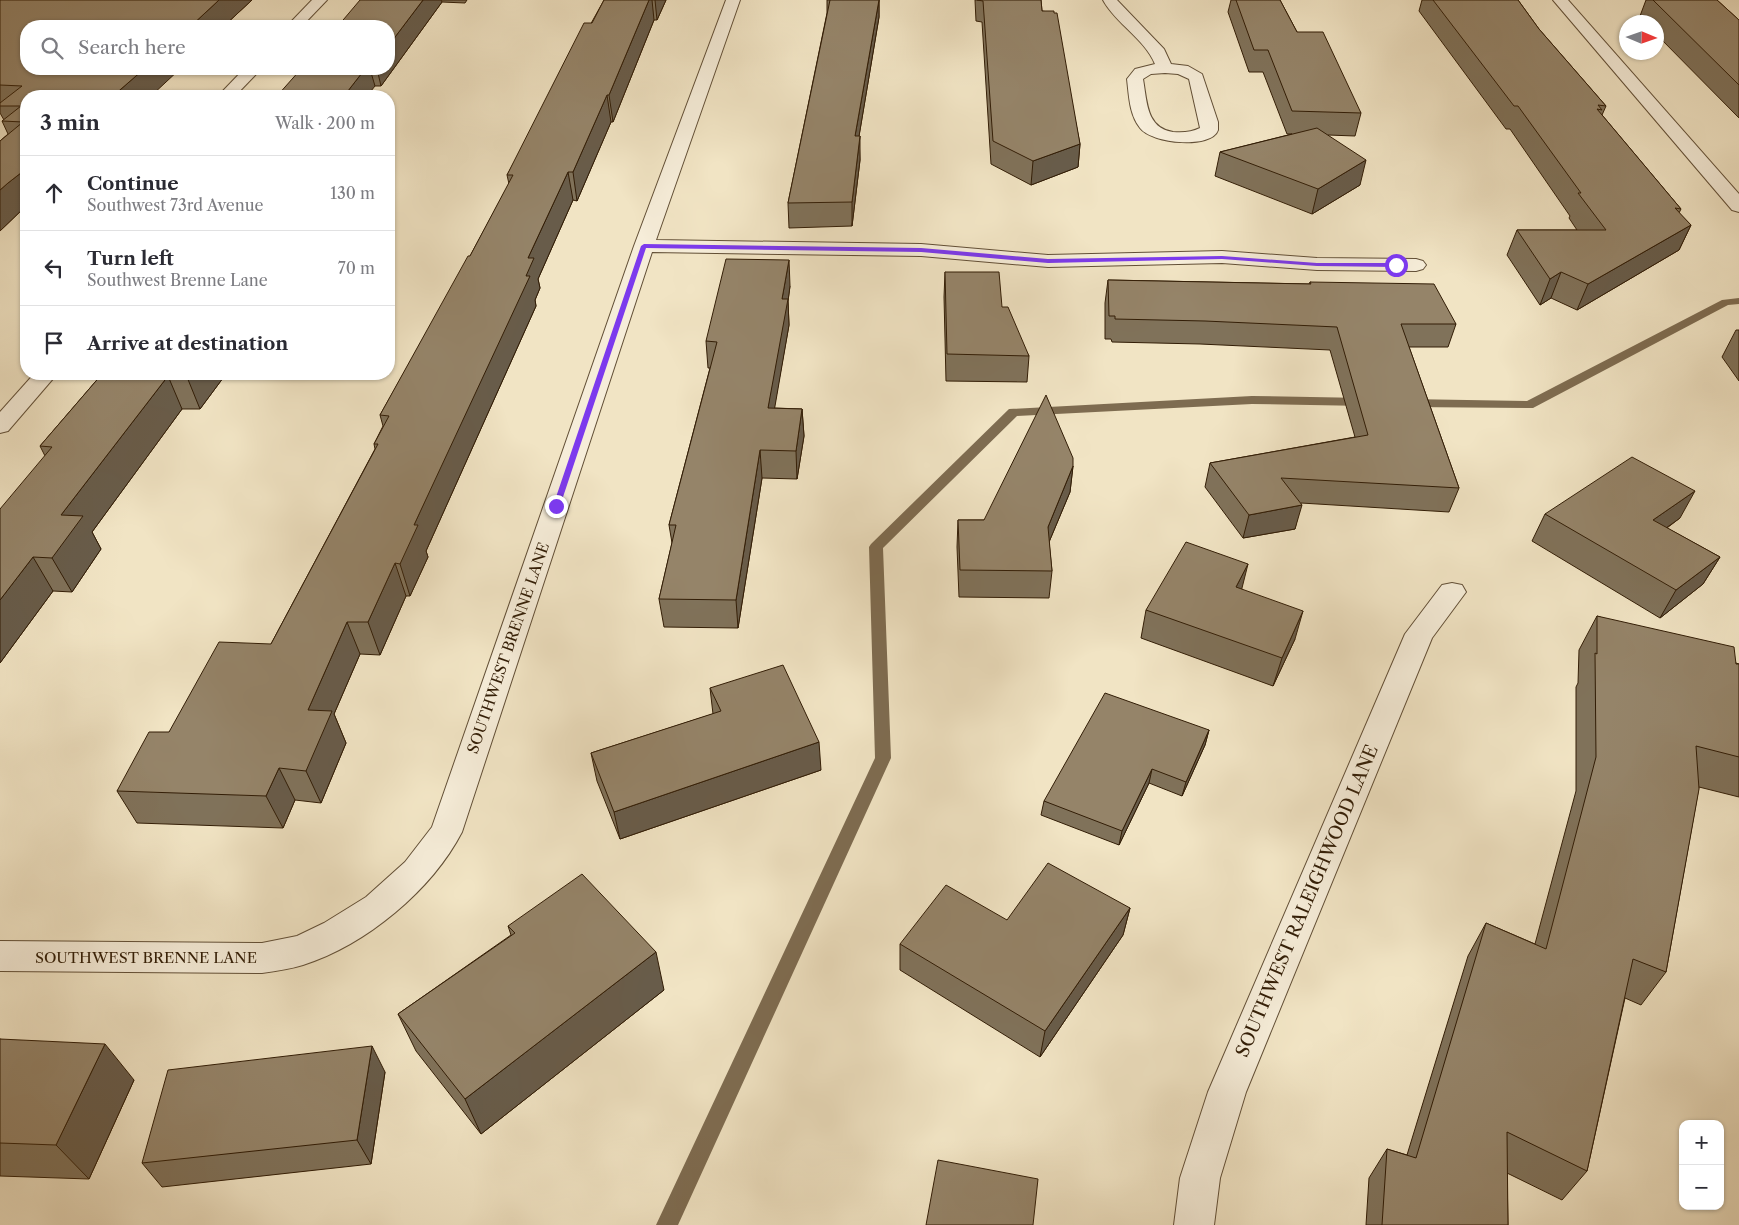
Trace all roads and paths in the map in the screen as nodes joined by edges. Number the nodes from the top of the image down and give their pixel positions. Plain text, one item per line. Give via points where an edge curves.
1 (320, 0) edge
2 (733, 0) edge
3 (1110, 0) edge
4 (1560, 0) edge
5 (300, 20) edge
6 (1165, 68) junction
7 (247, 75) edge
8 (232, 90) edge
9 (1739, 206) edge
10 (644, 246) junction
11 (1416, 265) dead end
12 (41, 380) edge
13 (0, 426) edge
14 (1452, 592) dead end
15 (0, 956) edge
16 (1194, 1225) edge

1 - 5 street
2 - 10 street, SOUTHWEST BRENNE LANE
3 - 6 street via 1158,52
4 - 9 street
6 - 6 street via 1146,70 1138,73 1135,79 1143,122 1148,130 1166,136 1185,138 1201,135 1209,130 1209,122 1196,77 1182,69
7 - 8 street
10 - 11 street via 921,250 1048,261 1222,257 1317,264
10 - 15 street, SOUTHWEST BRENNE LANE via 446,832 417,872 378,907 336,934 302,950 262,958
12 - 13 street
14 - 16 street, SOUTHWEST RALEIGHWOOD LANE via 1419,634 1231,1083 1200,1178

